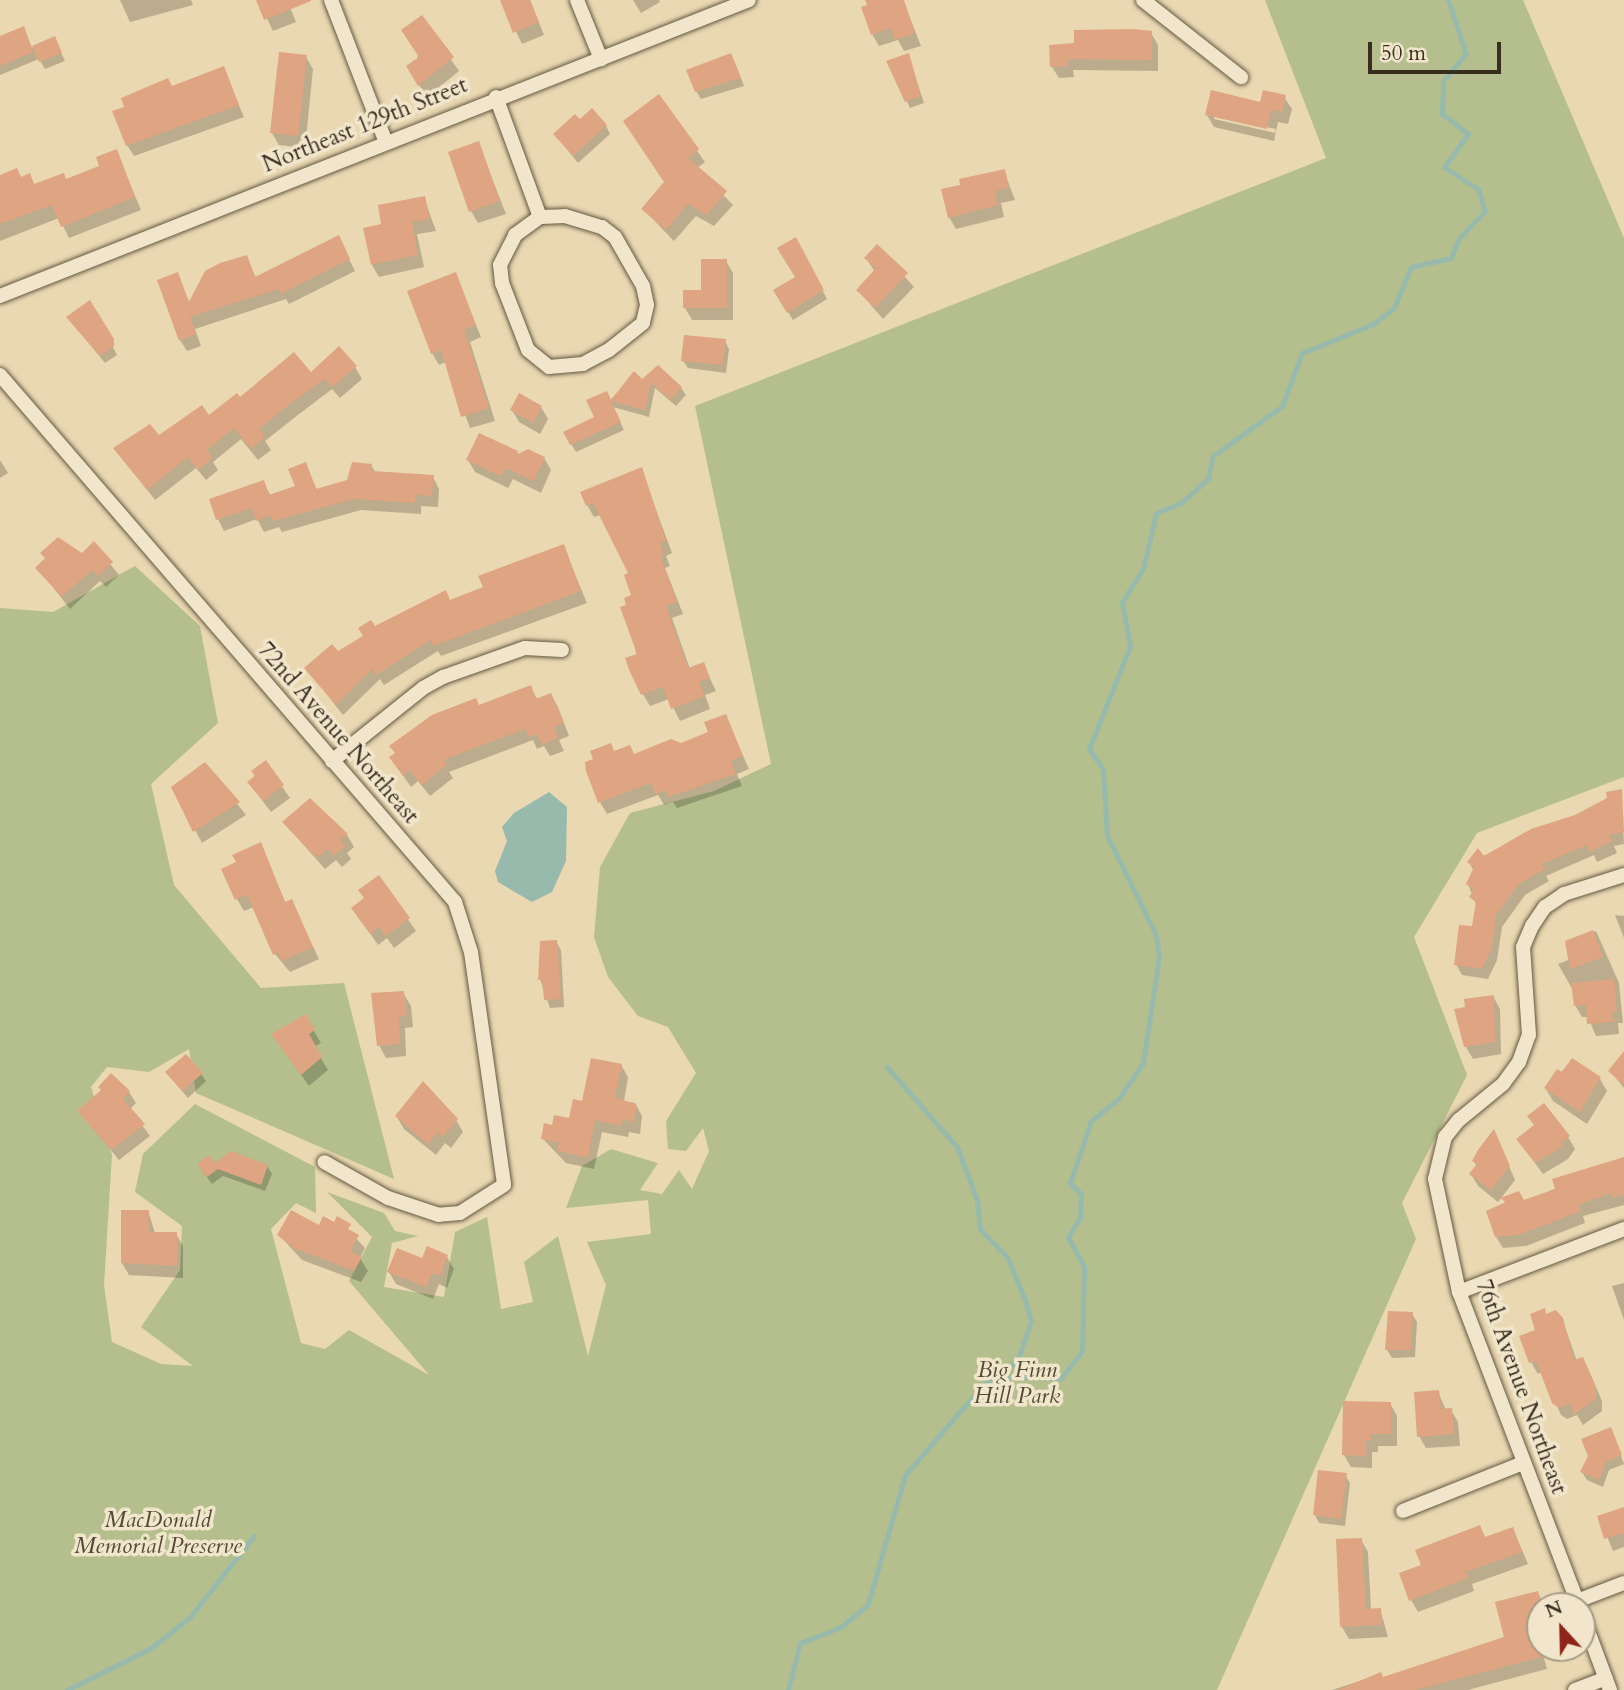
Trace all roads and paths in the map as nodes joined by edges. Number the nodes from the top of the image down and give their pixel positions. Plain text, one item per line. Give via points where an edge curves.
1 (331, 0) edge
2 (577, 0) edge
3 (749, 0) edge
4 (1143, 0) edge
5 (601, 59) junction
6 (1241, 77) dead end
7 (496, 97) junction
8 (385, 141) junction
9 (540, 218) junction
10 (0, 296) edge
11 (0, 374) edge
12 (562, 650) dead end
13 (332, 761) junction
14 (1624, 875) edge
15 (324, 1162) dead end
16 (1624, 1229) edge
17 (1459, 1292) junction
18 (1523, 1463) junction
19 (1403, 1511) dead end
20 (1624, 1583) edge
21 (1574, 1592) edge
22 (1596, 1595) edge
23 (1596, 1652) edge
24 (1608, 1684) edge
25 (1575, 1690) edge

1 - 8 street
2 - 5 street
3 - 5 street, Northeast 129th Street
4 - 6 street
5 - 7 street, Northeast 129th Street
7 - 8 street, Northeast 129th Street
7 - 9 street
8 - 10 street, Northeast 129th Street
9 - 9 street via 565,216 603,227 615,237 643,286 647,305 643,323 631,337 583,364 549,367 537,360 528,349 502,283 500,265 506,247
11 - 13 street, 72nd Avenue Northeast
12 - 13 street via 525,648 443,677
13 - 15 street, 72nd Avenue Northeast via 455,902 471,952 504,1185 460,1213 439,1215 388,1198
14 - 17 street, 76th Avenue Northeast via 1564,894 1545,907 1532,926 1523,947 1529,1035 1519,1062 1503,1084 1445,1137 1435,1180
16 - 17 street
17 - 18 street, 76th Avenue Northeast
18 - 19 street
18 - 21 street, 76th Avenue Northeast
20 - 22 street
23 - 24 street
24 - 25 street

